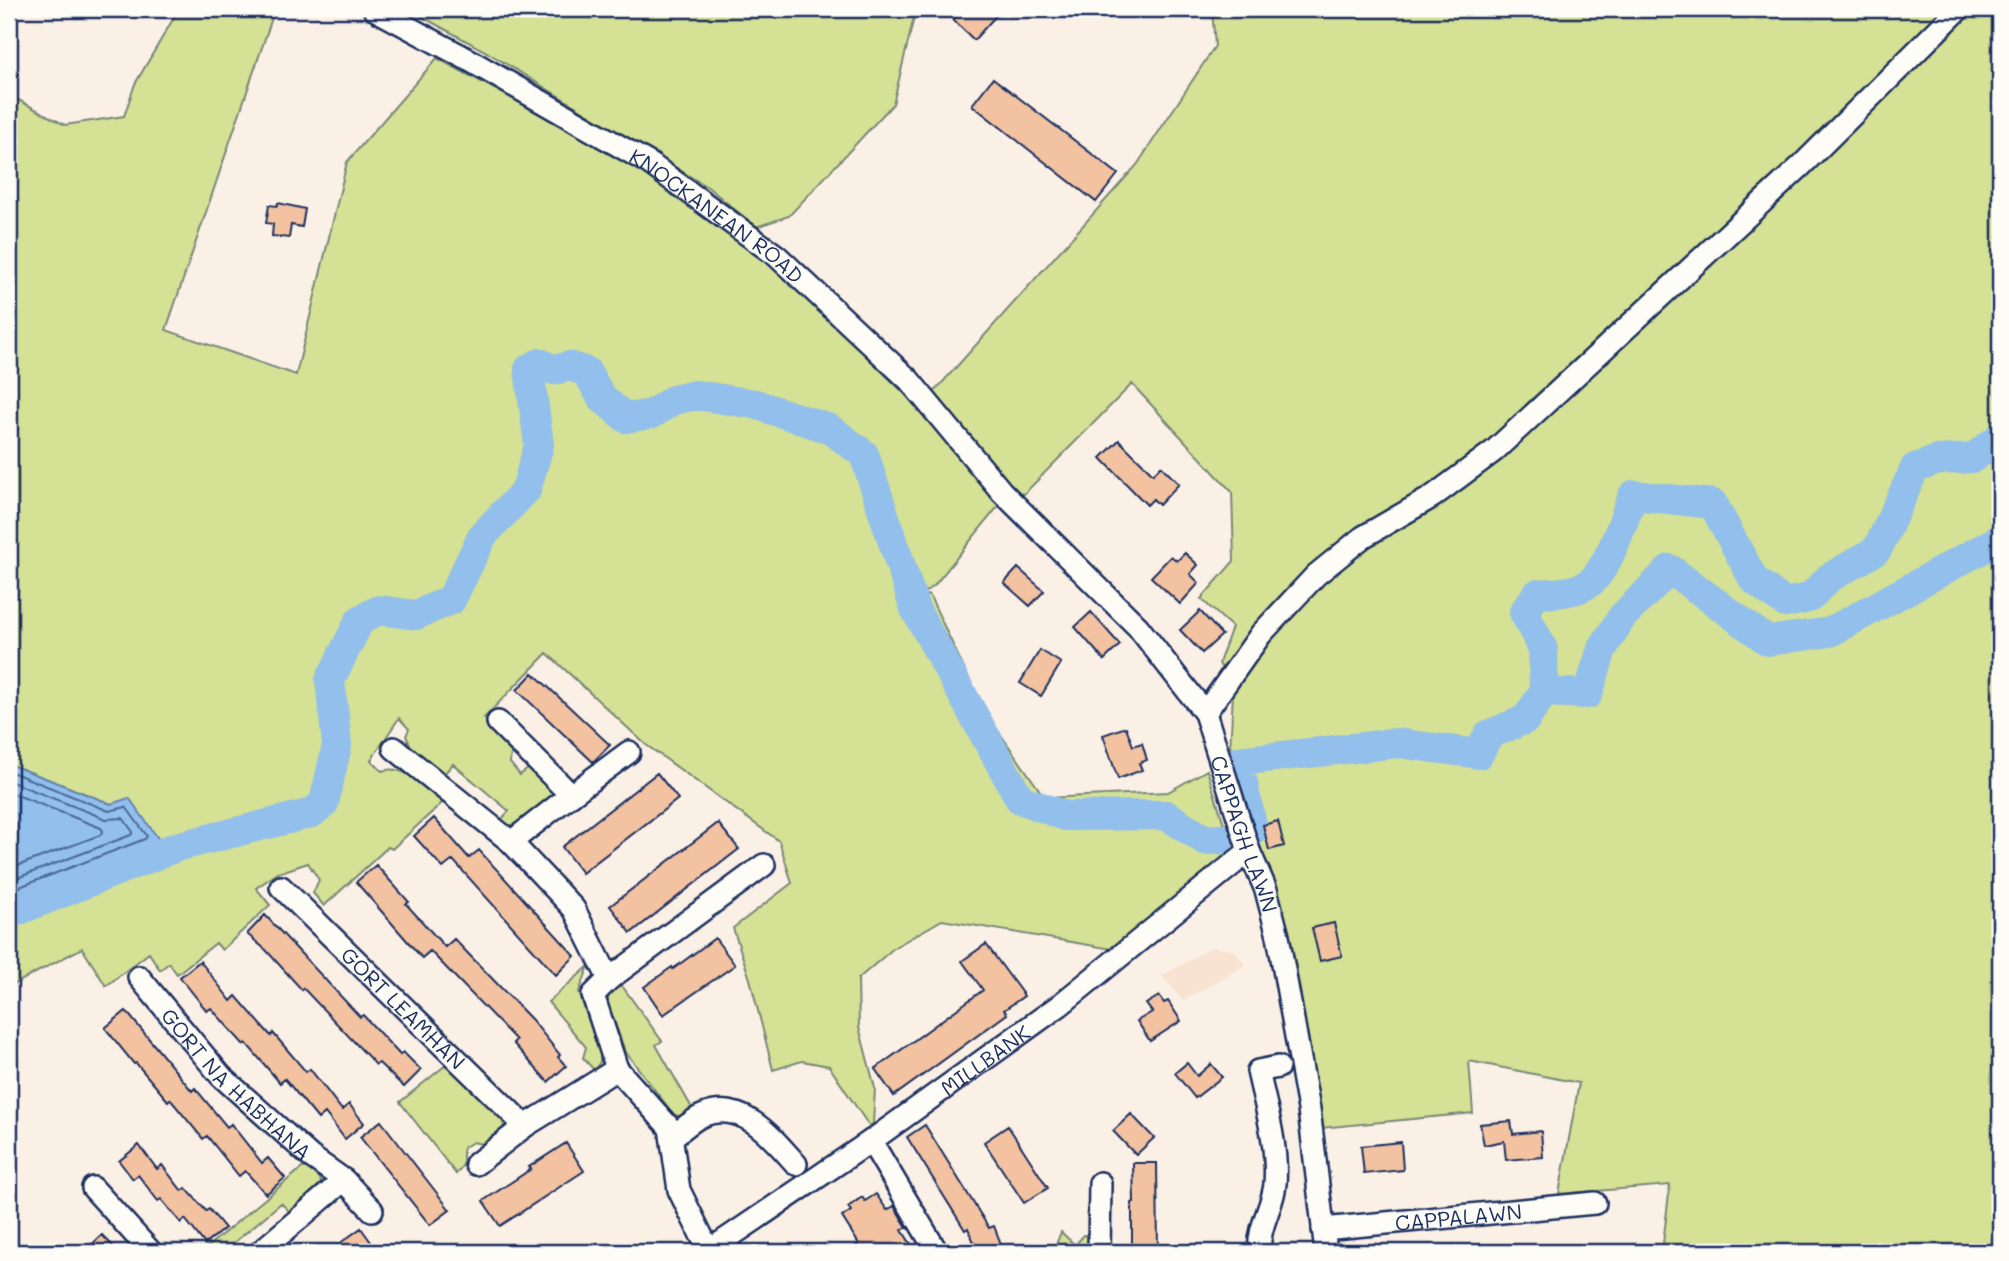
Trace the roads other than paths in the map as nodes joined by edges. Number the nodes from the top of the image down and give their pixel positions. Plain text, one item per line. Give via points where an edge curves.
1 (374, 9) edge
2 (1959, 9) edge
3 (1002, 492) joint
4 (1205, 713) junction
5 (498, 722) dead end
6 (394, 748) dead end
7 (628, 752) dead end
8 (570, 795) junction
9 (511, 842) junction
10 (1249, 851) junction
11 (764, 865) dead end
12 (281, 887) dead end
13 (139, 976) dead end
14 (609, 979) junction
15 (1278, 1067) dead end
16 (617, 1069) junction
17 (525, 1126) junction
18 (672, 1137) junction
19 (871, 1141) junction
20 (476, 1164) dead end
21 (796, 1164) dead end
22 (344, 1180) junction
23 (1100, 1183) dead end
24 (93, 1188) dead end
25 (1595, 1203) dead end
26 (372, 1210) dead end
27 (1324, 1229) junction
28 (151, 1252) edge
29 (260, 1252) edge
30 (708, 1252) edge
31 (937, 1252) edge
32 (1098, 1252) edge
33 (1260, 1252) edge
34 (1326, 1252) edge

1 - 3 street, KNOCKANEAN ROAD via 649,163 777,256 909,380
2 - 4 street via 1801,166 1494,451 1432,497 1363,537 1316,575 1261,634
3 - 4 street, CAPPAGH LAWN via 1138,627
4 - 10 street, CAPPAGH LAWN
5 - 8 street
6 - 9 street
7 - 8 street
8 - 9 street
9 - 14 street via 574,909
10 - 19 street, MILLBANK via 1060,1004
10 - 27 street, CAPPAGH LAWN via 1278,936 1309,1109
11 - 14 street
12 - 17 street, GORT LEAMHAN
13 - 22 street, GORT NA HABHANA via 221,1076 310,1156
14 - 16 street via 593,995
15 - 33 street via 1258,1071 1274,1144 1275,1186
16 - 17 street
16 - 18 street via 670,1128
17 - 20 street
18 - 21 street via 702,1115 737,1113 776,1140
18 - 30 street via 679,1190
19 - 30 street, MILLBANK
19 - 31 street
22 - 26 street, GORT NA HABHANA
22 - 29 street
23 - 32 street
24 - 28 street
25 - 27 street, CAPPALAWN
27 - 34 street, CAPPAGH LAWN

